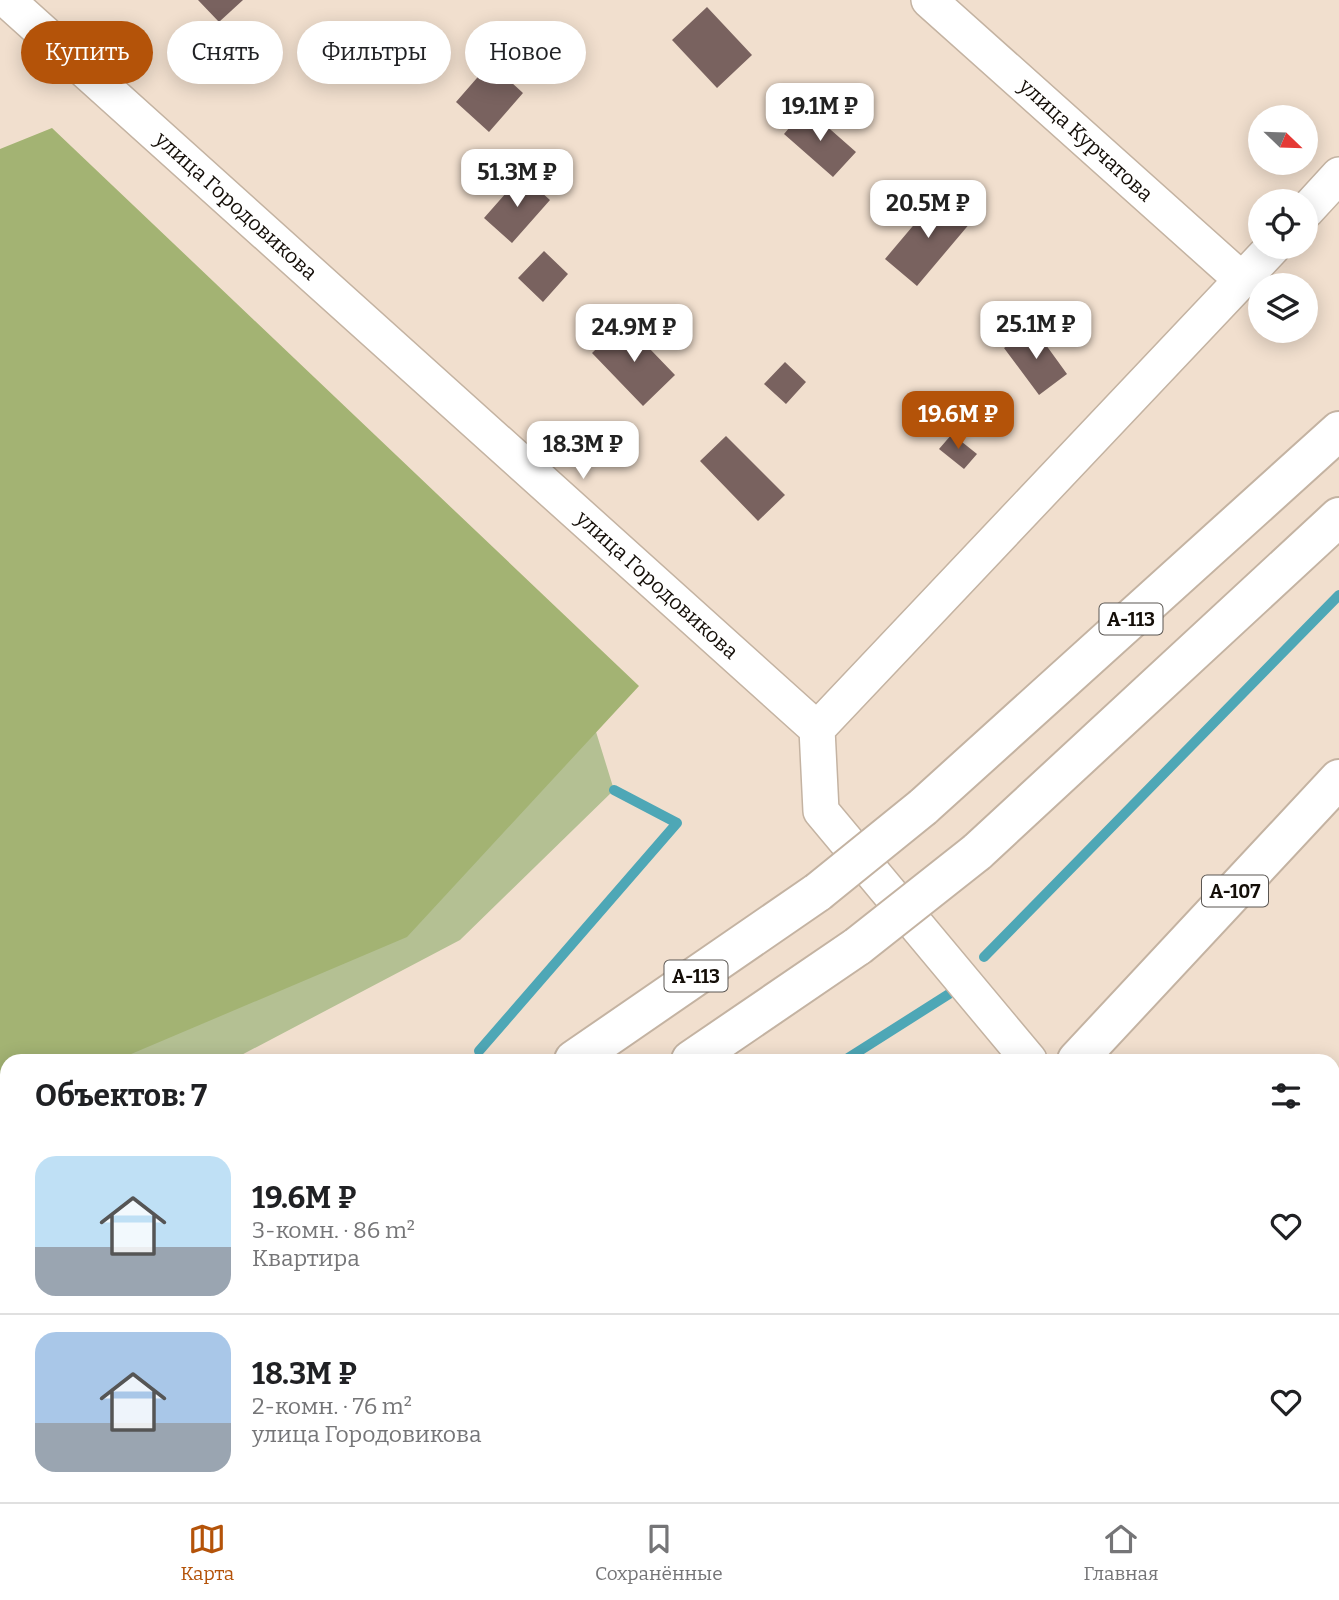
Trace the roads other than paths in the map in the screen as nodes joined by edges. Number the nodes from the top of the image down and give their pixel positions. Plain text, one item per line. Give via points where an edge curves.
1 (7, 0) edge
2 (929, 0) edge
3 (1339, 175) edge
4 (1318, 198) edge
5 (1262, 259) edge
6 (1242, 280) junction
7 (1339, 431) edge
8 (1339, 517) edge
9 (817, 729) junction
10 (1339, 779) edge
11 (584, 1054) edge
12 (700, 1054) edge
13 (1024, 1054) edge
14 (1083, 1054) edge

1 - 9 street, улица Городовикова
2 - 6 street, улица Курчатова
3 - 4 street
5 - 6 street
6 - 9 street
7 - 11 highway, А-113, bridge via 923,807 818,892
8 - 12 highway, bridge via 977,852 858,946
9 - 13 street via 821,811
10 - 14 highway, А-107

